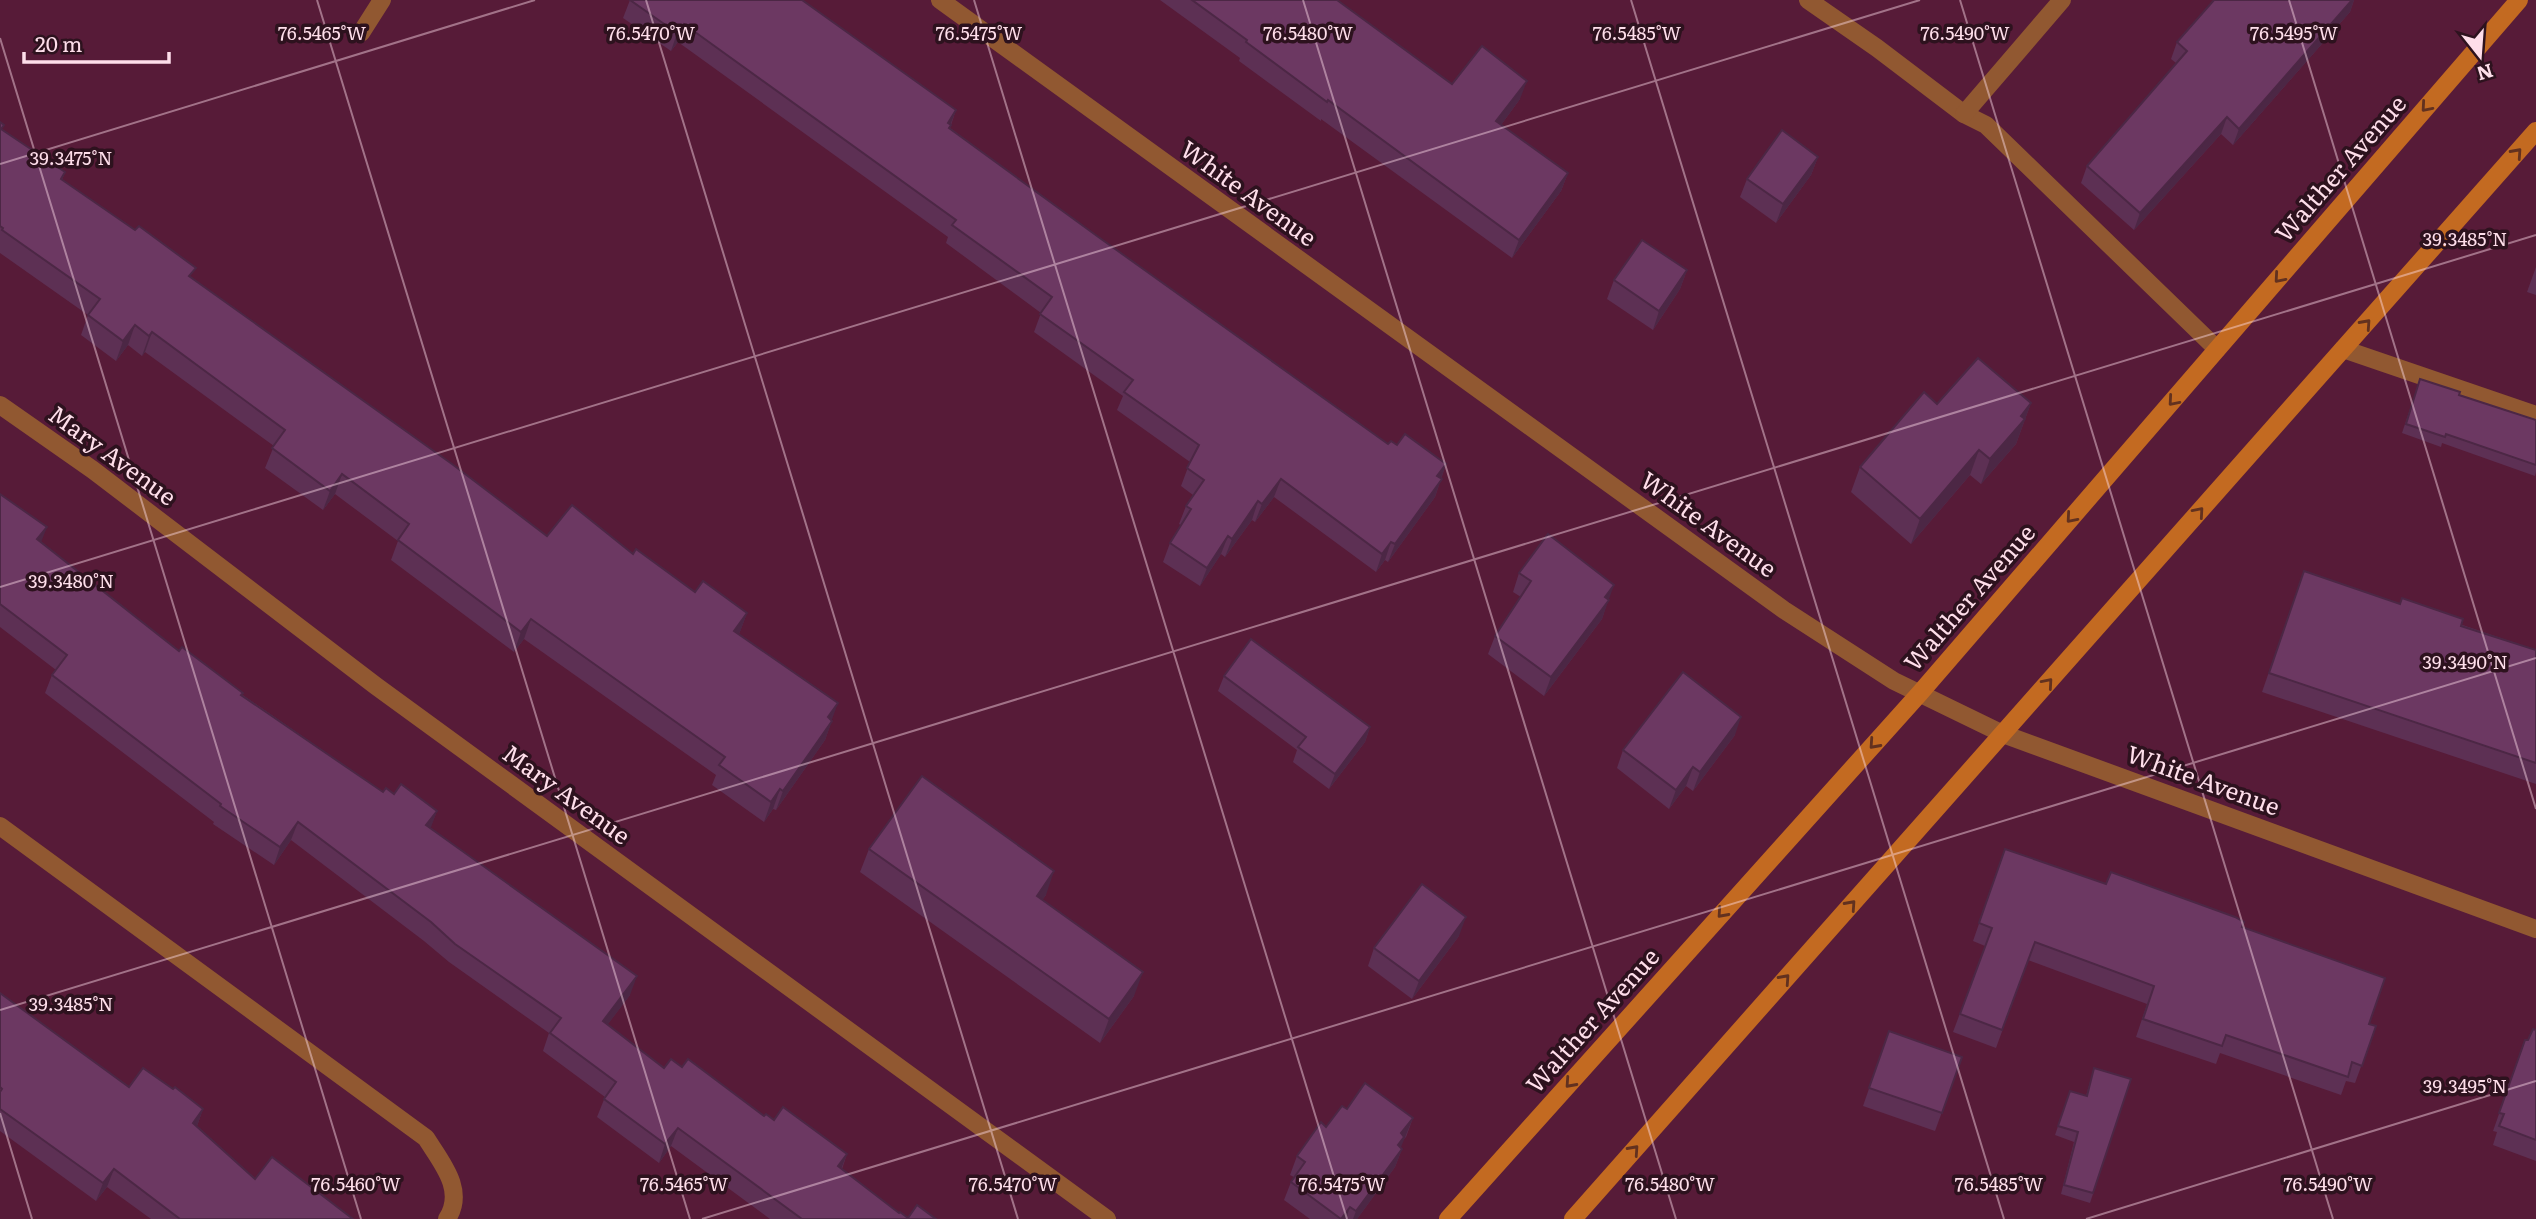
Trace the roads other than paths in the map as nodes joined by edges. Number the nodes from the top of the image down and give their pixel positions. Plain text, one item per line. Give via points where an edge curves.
1 (382, 0) edge
2 (940, 0) edge
3 (1808, 0) edge
4 (2062, 0) edge
5 (2519, 0) edge
6 (360, 33) dead end
7 (1964, 114) junction
8 (2536, 131) edge
9 (2217, 349) junction
10 (2343, 349) junction
11 (0, 405) edge
12 (2536, 415) edge
13 (1920, 693) junction
14 (2003, 734) junction
15 (0, 826) edge
16 (2536, 929) edge
17 (447, 1219) edge
18 (1107, 1219) edge
19 (1448, 1219) edge
20 (1573, 1219) edge

1 - 6 street
2 - 13 street, White Avenue via 1784,610
3 - 7 street
4 - 7 street
5 -> 9 main road, Walther Avenue
7 - 9 street via 1986,125
10 -> 8 main road
9 -> 13 main road, Walther Avenue
10 - 12 street
14 -> 10 main road
11 - 18 street, Mary Avenue via 93,470 376,686
13 - 14 street, White Avenue
13 -> 19 main road, Walther Avenue
14 - 16 street, White Avenue
20 -> 14 main road
15 - 17 street via 426,1138 453,1180 452,1212

